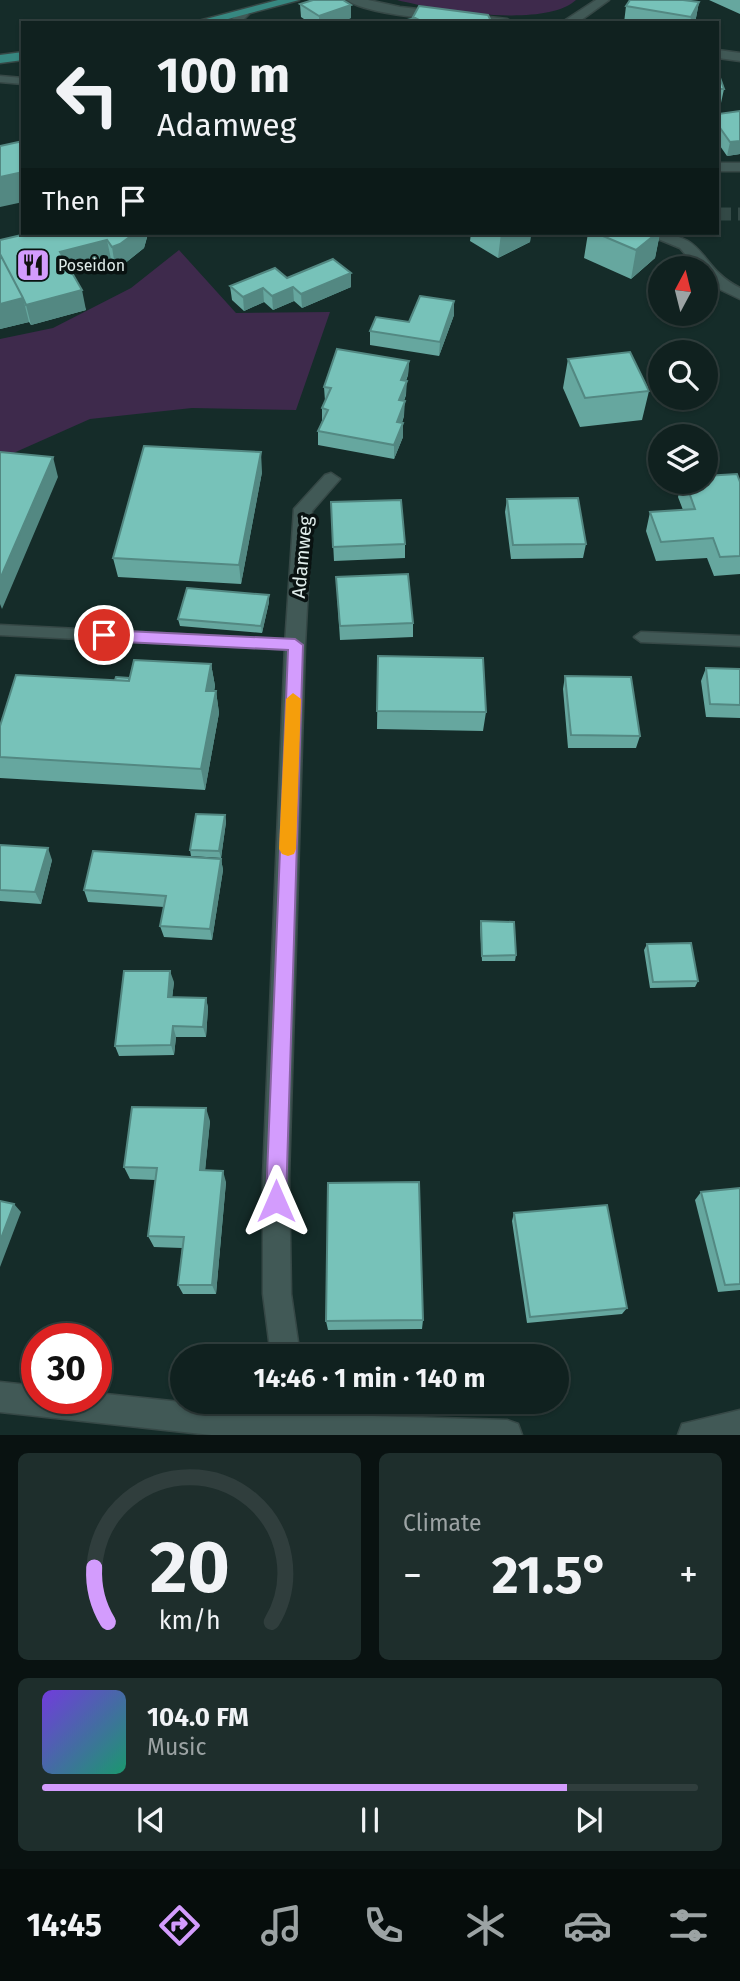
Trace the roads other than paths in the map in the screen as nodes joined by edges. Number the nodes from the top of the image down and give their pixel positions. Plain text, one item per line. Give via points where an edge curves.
1 (293, 0) edge
2 (353, 0) edge
3 (603, 0) edge
4 (238, 18) edge
5 (213, 21) edge
6 (489, 21) edge
7 (571, 21) edge
8 (21, 43) edge
9 (0, 46) edge
10 (719, 54) edge
11 (21, 56) edge
12 (740, 57) edge
13 (0, 59) edge
14 (0, 79) edge
15 (21, 81) edge
16 (719, 167) edge
17 (740, 167) edge
18 (661, 235) edge
19 (697, 256) edge
20 (718, 283) edge
21 (740, 294) edge
22 (331, 479) dead end
23 (0, 630) edge
24 (640, 637) dead end
25 (740, 641) edge
26 (295, 645) junction
27 (284, 1344) edge
28 (0, 1397) edge
29 (291, 1415) edge
30 (740, 1425) edge
31 (508, 1435) edge
32 (693, 1435) edge

1 - 4 main road
2 - 6 street via 391,10
3 - 7 street
4 - 5 main road
8 - 9 main road
10 - 12 street
11 - 13 main road
14 - 15 lane
16 - 17 street
18 - 19 street via 691,246
20 - 21 street
22 - 26 street, Adamweg via 303,509
23 - 26 lane
24 - 25 lane
26 - 27 street, Adamweg via 276,1178
28 - 29 street
29 - 31 street
30 - 32 street

